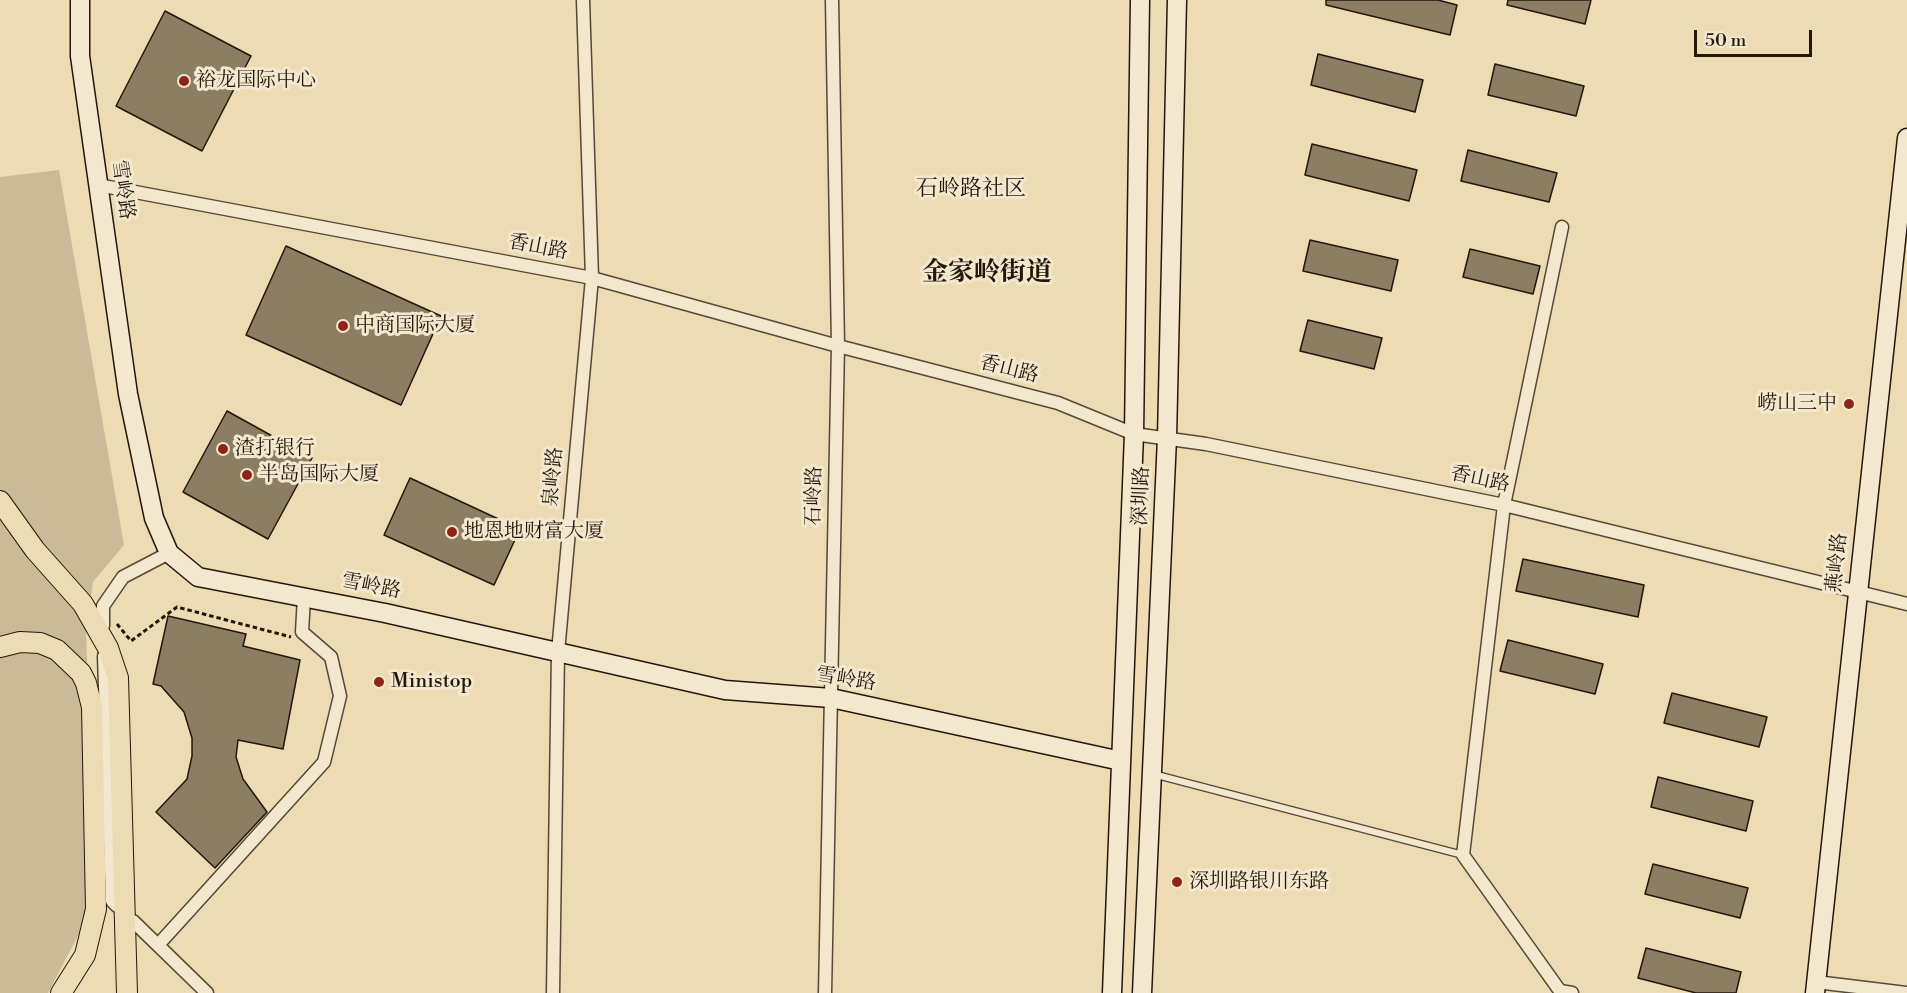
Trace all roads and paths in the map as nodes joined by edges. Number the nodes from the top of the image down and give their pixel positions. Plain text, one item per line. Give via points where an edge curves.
1 (80, 0) edge
2 (583, 0) edge
3 (832, 0) edge
4 (1140, 0) edge
5 (1177, 0) edge
6 (1907, 138) edge
7 (98, 185) junction
8 (1562, 227) dead end
9 (592, 278) junction
10 (838, 346) junction
11 (1134, 434) junction
12 (1167, 438) junction
13 (0, 501) edge
14 (1504, 505) junction
15 (169, 553) junction
16 (1858, 592) junction
17 (304, 597) junction
18 (1907, 604) edge
19 (103, 606) junction
20 (103, 626) dead end
21 (315, 643) junction
22 (0, 646) edge
23 (558, 652) junction
24 (104, 656) dead end
25 (831, 698) junction
26 (1121, 761) junction
27 (1152, 774) junction
28 (1463, 855) junction
29 (117, 906) dead end
30 (133, 921) dead end
31 (158, 945) junction
32 (1816, 987) edge
33 (61, 993) edge
34 (127, 993) edge
35 (207, 993) edge
36 (553, 993) edge
37 (825, 993) edge
38 (1112, 993) edge
39 (1142, 993) edge
40 (1572, 993) edge
41 (1907, 993) edge

1 - 7 street, 雪岭路 via 80,56
2 - 9 street, 泉岭路
3 - 10 street, 石岭路 / 石岭路
4 - 11 street, 深圳路
5 - 12 street, 深圳路
6 - 16 street, 燕岭路
7 - 9 street, 香山路
7 - 15 street, 雪岭路 via 128,394 154,518
8 - 14 street
9 - 10 street, 香山路
9 - 23 street, 泉岭路
10 - 11 street, 香山路 via 1058,403
10 - 25 street, 石岭路 / 石岭路
11 - 12 street, 香山路
11 - 26 street, 深圳路
12 - 14 street, 香山路
12 - 27 street, 深圳路
13 - 34 main road via 35,550 83,604 108,648 118,678
14 - 16 street, 香山路
14 - 28 street
15 - 17 street, 雪岭路 via 198,577
15 - 19 street via 123,577
16 - 18 street, 香山路
16 - 32 street, 燕岭路
17 - 21 street via 302,632
17 - 23 street, 雪岭路
19 - 20 street
19 - 21 path via 130,641 177,607
21 - 31 street via 331,657 340,696 324,762
22 - 33 main road via 40,643 57,650 81,673 92,707 96,909 85,955
23 - 25 street, 雪岭路 via 725,690
23 - 36 street, 泉岭路
24 - 29 street via 112,901
25 - 26 street, 雪岭路
25 - 37 street, 石岭路 / 石岭路
26 - 38 street, 深圳路
27 - 28 lane
27 - 39 street, 深圳路
28 - 40 street via 1560,991
30 - 31 street
31 - 35 street
32 - 41 street

